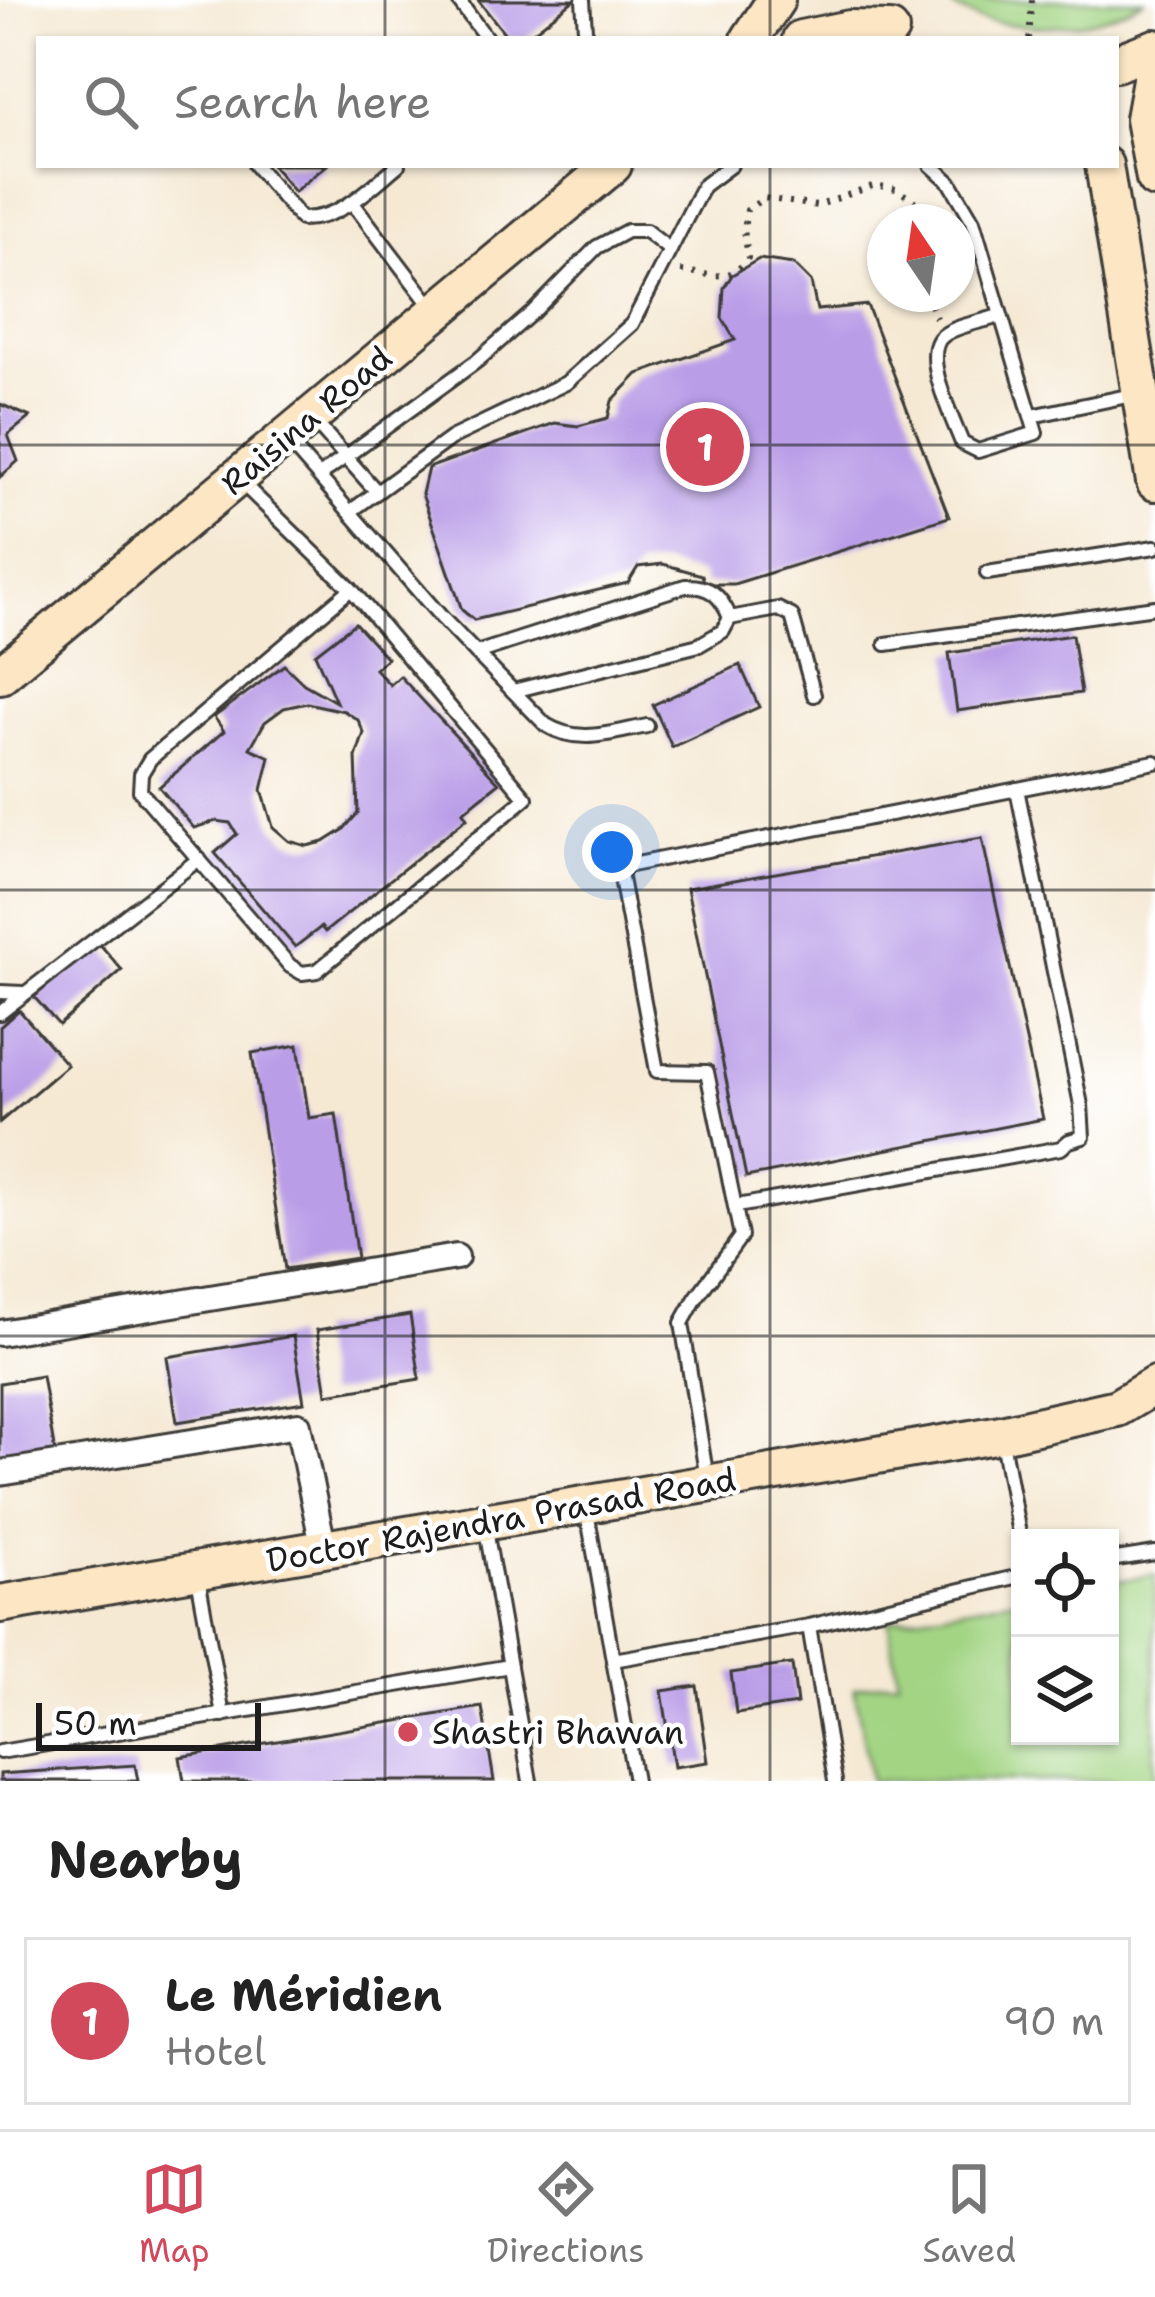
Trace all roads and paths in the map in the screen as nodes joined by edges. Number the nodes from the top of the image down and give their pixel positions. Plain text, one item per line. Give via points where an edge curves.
1 (458, 0) edge
2 (584, 0) edge
3 (776, 0) edge
4 (855, 0) edge
5 (1032, 0) edge
6 (899, 34) edge
7 (485, 36) edge
8 (581, 36) edge
9 (752, 36) edge
10 (816, 36) edge
11 (1029, 36) edge
12 (1155, 53) edge
13 (1119, 62) edge
14 (258, 168) edge
15 (394, 168) edge
16 (609, 168) edge
17 (727, 168) edge
18 (934, 168) edge
19 (1104, 168) edge
20 (1155, 178) edge
21 (352, 202) junction
22 (917, 204) edge
23 (670, 250) junction
24 (655, 280) junction
25 (436, 312) junction
26 (998, 316) junction
27 (1141, 393) junction
28 (1032, 416) junction
29 (297, 427) junction
30 (345, 457) junction
31 (319, 476) junction
32 (237, 478) junction
33 (1155, 482) edge
34 (376, 492) junction
35 (351, 511) junction
36 (1155, 547) edge
37 (987, 573) dead end
38 (350, 589) junction
39 (1155, 607) edge
40 (730, 618) junction
41 (886, 644) dead end
42 (476, 652) junction
43 (0, 675) edge
44 (513, 691) junction
45 (814, 695) dead end
46 (647, 726) dead end
47 (1155, 762) edge
48 (1017, 789) junction
49 (199, 859) junction
50 (0, 992) edge
51 (24, 993) junction
52 (0, 1013) edge
53 (737, 1206) junction
54 (456, 1257) dead end
55 (0, 1333) edge
56 (1155, 1385) edge
57 (1117, 1408) junction
58 (1155, 1418) edge
59 (1001, 1434) junction
60 (0, 1472) edge
61 (708, 1484) junction
62 (586, 1505) junction
63 (484, 1523) junction
64 (1018, 1529) edge
65 (324, 1550) junction
66 (1155, 1552) edge
67 (1119, 1558) edge
68 (196, 1571) junction
69 (1011, 1578) edge
70 (0, 1604) edge
71 (809, 1625) junction
72 (613, 1660) junction
73 (510, 1666) junction
74 (223, 1715) junction
75 (0, 1753) edge
76 (530, 1781) edge
77 (635, 1781) edge
78 (835, 1781) edge

1 - 7 lane
2 - 8 lane
3 - 9 main road
4 - 6 main road
5 - 11 path
6 - 10 main road via 850,29
12 - 13 main road
12 - 20 main road via 1144,119
14 - 21 lane via 301,219 321,219
15 - 21 lane
16 - 25 main road, Raisina Road
17 - 23 lane via 703,186
18 - 26 lane via 973,221
19 - 27 main road
21 - 25 lane
22 - 24 path via 874,185 817,206 764,198 747,210 748,258 740,269 717,277 683,270
23 - 24 lane
23 - 30 lane via 646,231 627,231 598,247 477,361
24 - 34 lane via 632,325 566,383 451,438
25 - 29 main road, Raisina Road
26 - 28 lane
26 - 28 lane via 944,335 933,361 962,442 978,451 1036,433
27 - 28 lane
27 - 33 main road
29 - 30 lane
29 - 31 lane
29 - 32 main road, Raisina Road
30 - 31 lane
30 - 34 lane
31 - 35 lane
32 - 38 lane
32 - 43 main road, Raisina Road
34 - 35 lane
35 - 42 lane
36 - 37 lane
38 - 49 lane via 141,774 140,791
38 - 49 lane via 526,798 317,971 290,966
39 - 41 lane
40 - 42 lane via 715,592 685,586
40 - 44 lane via 699,646
40 - 45 lane via 778,608 793,616
42 - 44 lane
44 - 46 lane via 564,736
47 - 48 lane
48 - 53 lane via 1083,1138
48 - 53 lane via 626,866 620,876 657,1071 707,1072
49 - 51 lane
50 - 51 lane
51 - 52 lane
53 - 61 lane via 741,1236 682,1323
54 - 55 street
56 - 57 main road
57 - 58 main road
57 - 59 main road, Doctor Rajendra Prasad Road
59 - 61 main road, Doctor Rajendra Prasad Road
59 - 64 lane
60 - 65 street via 298,1425
61 - 62 main road, Doctor Rajendra Prasad Road
62 - 63 main road, Doctor Rajendra Prasad Road
62 - 72 lane
63 - 65 main road, Doctor Rajendra Prasad Road
63 - 73 lane
65 - 68 main road, Doctor Rajendra Prasad Road
66 - 67 lane
68 - 70 main road, Doctor Rajendra Prasad Road
68 - 74 lane
69 - 71 lane
71 - 72 lane
71 - 78 lane
72 - 77 lane
73 - 74 lane
73 - 76 lane
74 - 75 lane

